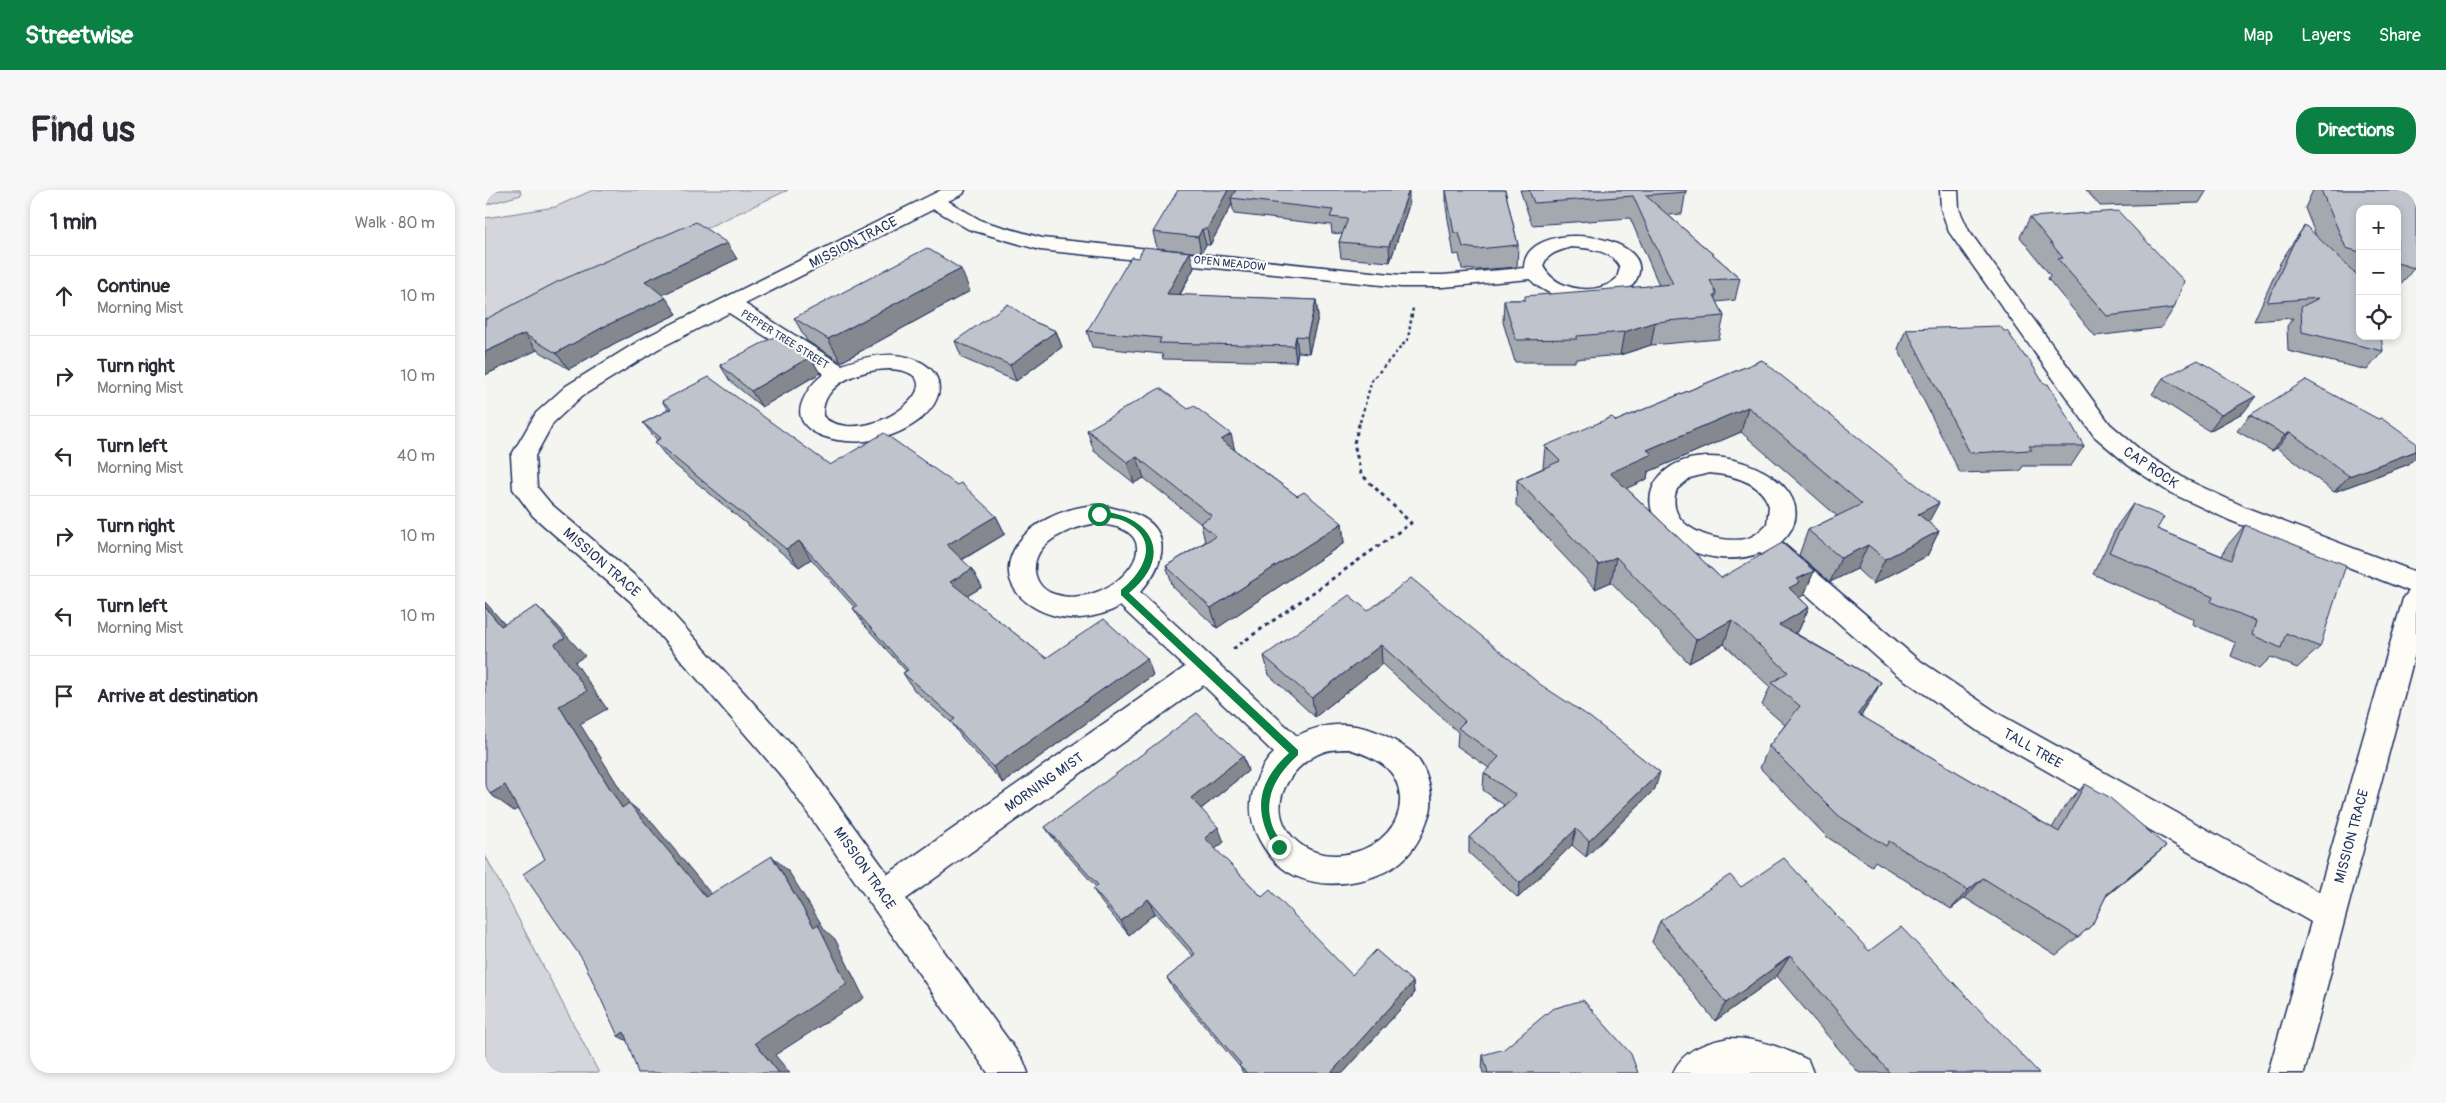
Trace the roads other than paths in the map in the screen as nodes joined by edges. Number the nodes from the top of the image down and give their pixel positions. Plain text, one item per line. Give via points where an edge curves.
1 (956, 190) edge
2 (1949, 190) edge
3 (934, 201) junction
4 (1534, 272) dead end
5 (730, 304) junction
6 (840, 374) junction
7 (1764, 542) junction
8 (2416, 583) edge
9 (1123, 593) junction
10 (2416, 599) edge
11 (1204, 669) junction
12 (1295, 753) junction
13 (884, 895) junction
14 (2329, 915) junction
15 (1010, 1073) edge
16 (1691, 1073) edge
17 (1795, 1073) edge
18 (2286, 1073) edge

1 - 3 street, MISSION TRACE
2 - 8 street, CAP ROCK via 1949,209 1959,232 2103,430 2136,459 2178,486 2238,514
3 - 4 street, OPEN MEADOW via 975,226 1040,244 1417,281
3 - 5 street, MISSION TRACE
5 - 6 street, PEPPER TREE STREET
5 - 13 street, MISSION TRACE via 650,344 573,391 544,418 523,456 525,489 542,510 639,594 795,770
6 - 6 street, PEPPER TREE STREET via 819,391 811,410 819,426 841,434 872,432 902,421 922,404 929,385 926,377 910,365 898,362 876,363
7 - 7 street via 1774,534 1783,514 1775,492 1753,475 1724,466 1695,467 1672,478 1665,487 1663,503 1668,520 1689,539 1720,549 1735,550
7 - 14 street, TALL TREE via 1906,666 1989,723
9 - 9 street via 1145,571 1151,547 1139,526 1128,519 1099,514 1066,520 1039,537 1023,560 1024,584 1043,601 1057,606 1091,606
9 - 11 street
10 - 14 street, MISSION TRACE
11 - 12 street
11 - 13 street, MORNING MIST
12 - 12 street via 1281,765 1265,797 1265,815 1270,832 1279,847 1294,859 1312,867 1353,869 1373,862 1403,838 1413,821 1417,803 1409,770 1399,757 1384,746 1349,736 1312,743
13 - 15 street, MISSION TRACE
14 - 18 street, MISSION TRACE
16 - 17 street via 1712,1060 1733,1055 1755,1056 1778,1063

